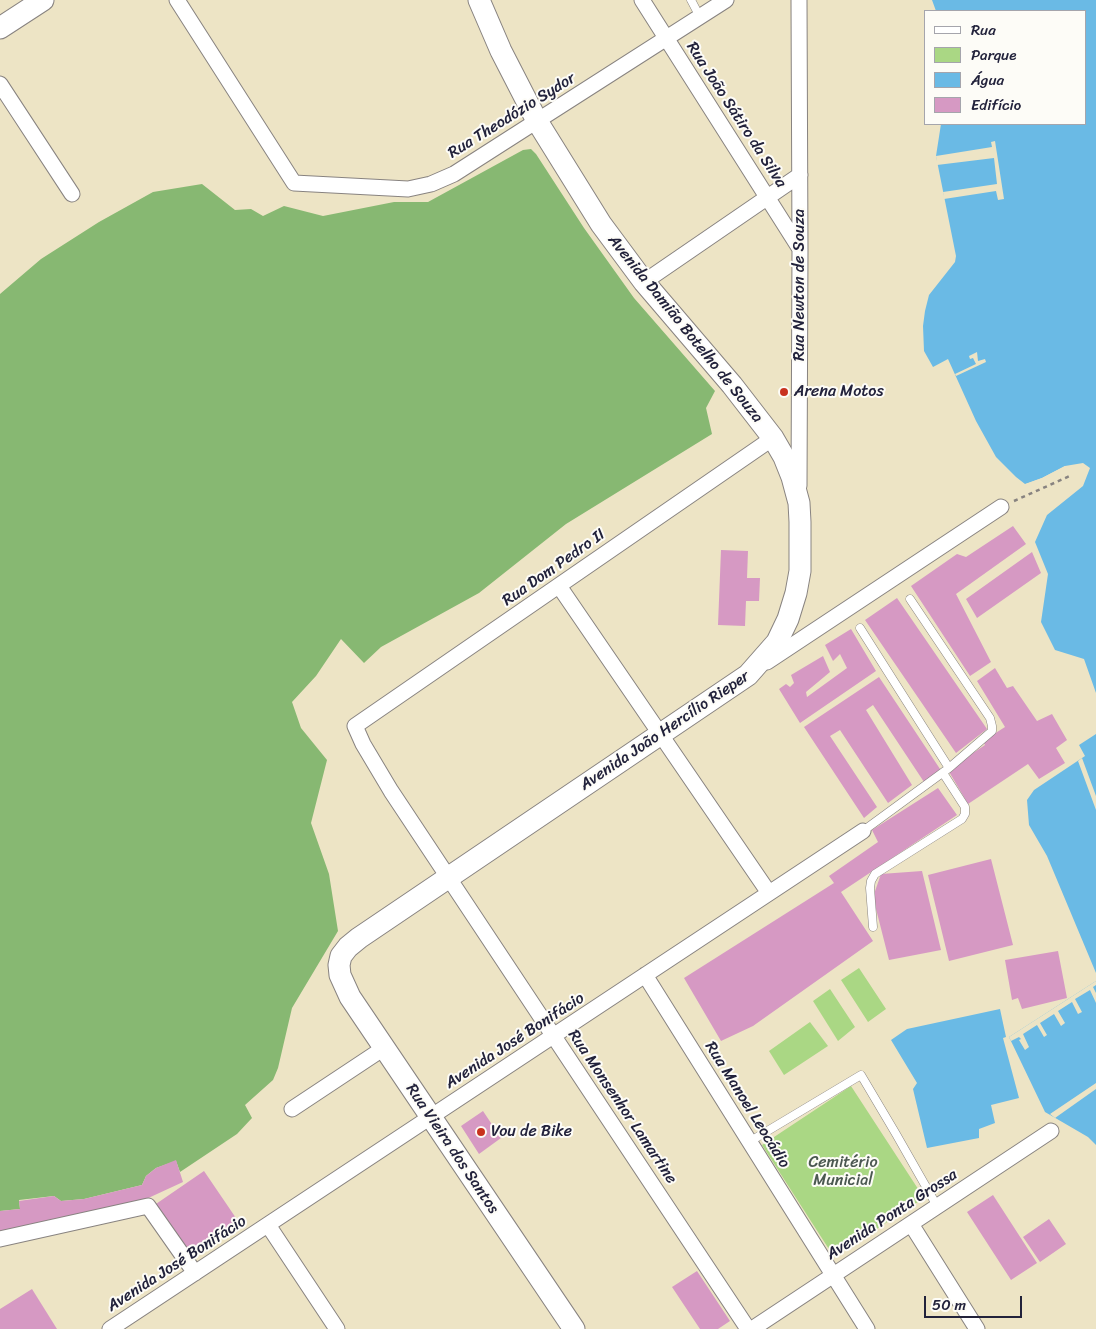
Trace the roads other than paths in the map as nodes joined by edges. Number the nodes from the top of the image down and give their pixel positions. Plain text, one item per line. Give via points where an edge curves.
1 (43, 0) edge
2 (177, 0) edge
3 (479, 0) edge
4 (642, 0) edge
5 (691, 0) edge
6 (726, 0) edge
7 (799, 0) edge
8 (700, 17) junction
9 (0, 28) edge
10 (666, 38) junction
11 (0, 84) edge
12 (537, 121) junction
13 (800, 175) junction
14 (72, 194) dead end
15 (767, 197) junction
16 (800, 249) junction
17 (644, 282) junction
18 (773, 438) junction
19 (799, 503) junction
20 (1001, 507) road end
21 (559, 586) junction
22 (910, 599) dead end
23 (860, 628) dead end
24 (748, 675) junction
25 (355, 726) joint
26 (660, 734) junction
27 (946, 770) junction
28 (863, 831) joint
29 (448, 877) junction
30 (769, 893) junction
31 (873, 927) dead end
32 (339, 965) joint
33 (645, 976) junction
34 (554, 1036) junction
35 (384, 1048) junction
36 (292, 1109) dead end
37 (431, 1117) junction
38 (1051, 1131) dead end
39 (749, 1142) junction
40 (937, 1206) junction
41 (911, 1224) junction
42 (268, 1225) junction
43 (0, 1239) edge
44 (195, 1273) junction
45 (833, 1275) junction
46 (110, 1329) edge
47 (338, 1329) edge
48 (574, 1329) edge
49 (750, 1329) edge
50 (867, 1329) edge
51 (977, 1329) edge

1 - 9 main road
2 - 12 street, Rua Theodózio Sydor via 294,183 408,188 431,184 454,174
3 - 12 main road, Avenida Damião Botelho de Souza
4 - 10 street, Rua João Sátiro da Silva
5 - 8 lane
6 - 8 street, Rua Theodózio Sydor
7 - 13 street, Rua Newton de Souza
8 - 10 street, Rua Theodózio Sydor
10 - 12 street, Rua Theodózio Sydor
10 - 15 street, Rua João Sátiro da Silva
11 - 14 street
12 - 17 main road, Avenida Damião Botelho de Souza via 581,194
13 - 15 street
13 - 16 street, Rua Newton de Souza
15 - 16 street, Rua João Sátiro da Silva
15 - 17 street
16 - 19 street, Rua Newton de Souza
17 - 18 main road, Avenida Damião Botelho de Souza
18 - 19 main road, Avenida Damião Botelho de Souza via 784,457
18 - 21 street, Rua Dom Pedro II
19 - 24 main road, Rua Newton de Souza via 800,558 793,606 777,642
20 - 24 street, Avenida João Hercílio Rieper
21 - 25 street, Rua Dom Pedro II
21 - 26 street
22 - 27 lane via 990,718 992,726 992,731
23 - 27 lane
24 - 26 main road, Avenida João Hercílio Rieper
25 - 29 street, Rua Monsenhor Lamartine via 391,791
26 - 29 main road, Avenida João Hercílio Rieper
26 - 30 street
27 - 28 lane
27 - 31 lane via 965,814 875,874 870,888
28 - 30 street, Avenida José Bonifácio
29 - 32 main road, Avenida João Hercílio Rieper via 359,938 341,956
29 - 34 street, Rua Monsenhor Lamartine
30 - 33 street, Avenida José Bonifácio
32 - 35 main road, Rua Vieira dos Santos via 343,984
33 - 34 street, Avenida José Bonifácio
33 - 39 street, Rua Manoel Leocádio
34 - 37 street, Avenida José Bonifácio
34 - 49 street, Rua Monsenhor Lamartine
35 - 36 street
35 - 37 main road, Rua Vieira dos Santos
37 - 42 street, Avenida José Bonifácio
37 - 48 main road, Rua Vieira dos Santos
38 - 40 street, Avenida Ponta Grossa
39 - 40 lane via 861,1075
39 - 45 street, Rua Manoel Leocádio
40 - 41 street, Avenida Ponta Grossa
41 - 45 street, Avenida Ponta Grossa
41 - 51 street
42 - 44 street, Avenida José Bonifácio
42 - 47 street
43 - 44 street via 148,1206
44 - 46 street, Avenida José Bonifácio
45 - 49 street, Avenida Ponta Grossa
45 - 50 street, Rua Manoel Leocádio

